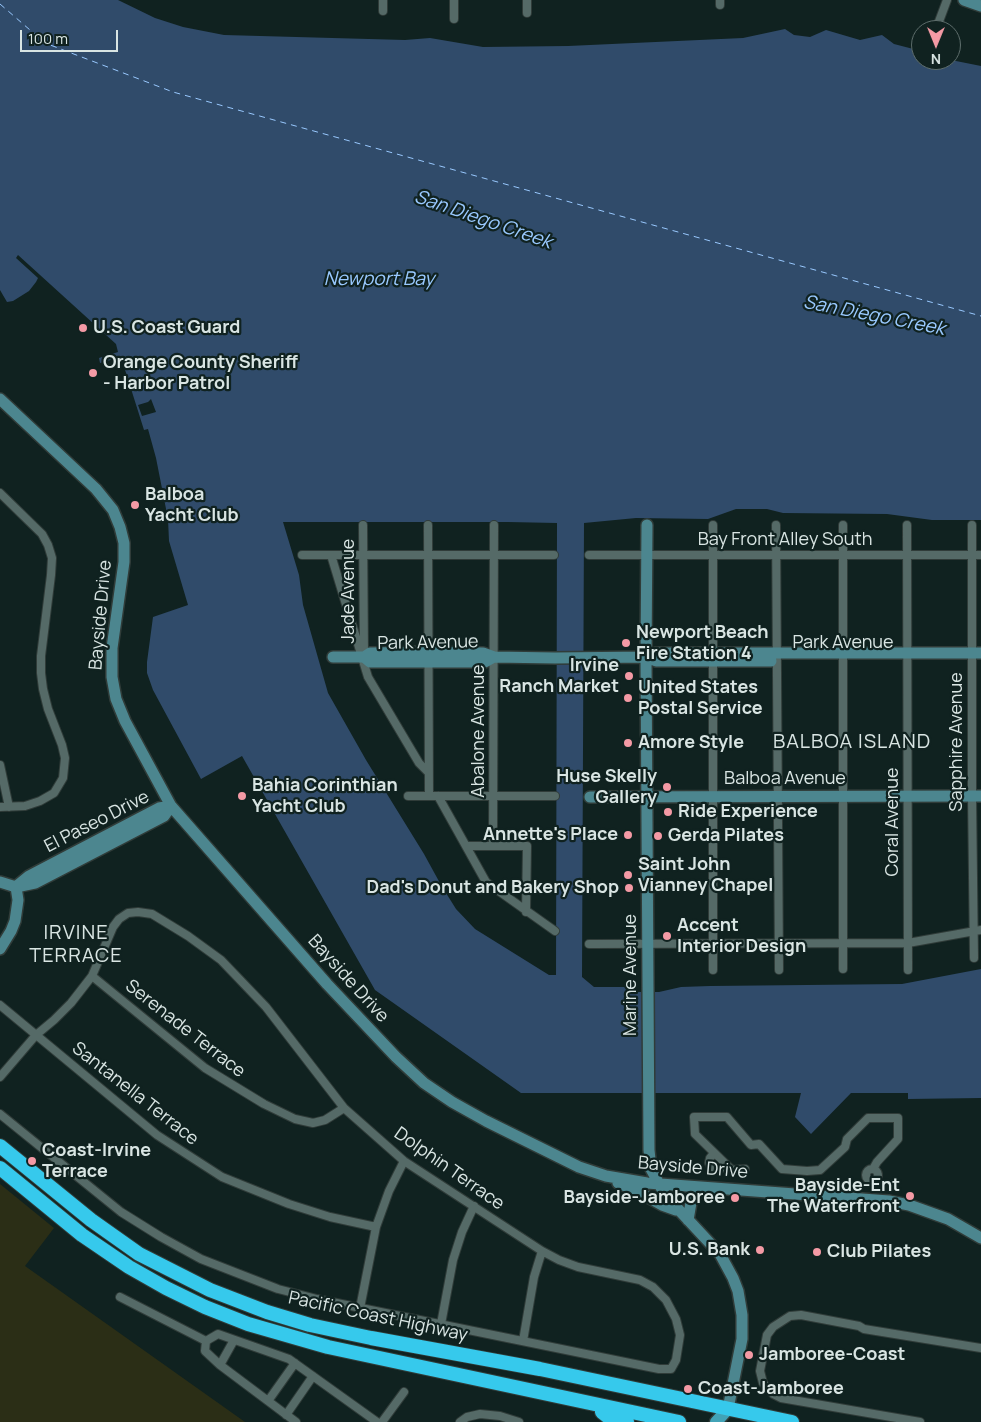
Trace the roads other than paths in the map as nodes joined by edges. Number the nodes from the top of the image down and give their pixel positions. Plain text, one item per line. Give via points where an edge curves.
1 (383, 0) edge
2 (454, 0) edge
3 (527, 0) edge
4 (947, 0) edge
5 (964, 0) edge
6 (981, 6) edge
7 (383, 11) dead end
8 (527, 13) dead end
9 (454, 20) dead end
10 (940, 20) edge
11 (0, 399) edge
12 (0, 493) edge
13 (363, 525) dead end
14 (428, 525) dead end
15 (494, 525) dead end
16 (647, 525) dead end
17 (713, 525) dead end
18 (776, 525) dead end
19 (843, 525) dead end
20 (908, 525) dead end
21 (972, 525) dead end
22 (842, 554) junction
23 (907, 554) junction
24 (981, 554) edge
25 (331, 555) junction
26 (363, 555) junction
27 (428, 555) junction
28 (494, 555) junction
29 (554, 555) dead end
30 (589, 555) dead end
31 (646, 555) junction
32 (712, 555) junction
33 (776, 555) junction
34 (972, 555) junction
35 (302, 556) dead end
36 (333, 657) dead end
37 (363, 657) junction
38 (428, 657) junction
39 (494, 657) junction
40 (646, 657) junction
41 (778, 657) junction
42 (842, 657) junction
43 (907, 657) junction
44 (976, 657) edge
45 (713, 658) junction
46 (0, 764) edge
47 (428, 772) junction
48 (408, 796) dead end
49 (429, 796) junction
50 (438, 796) junction
51 (494, 796) junction
52 (555, 796) dead end
53 (647, 796) junction
54 (713, 796) junction
55 (777, 796) junction
56 (843, 796) junction
57 (908, 796) junction
58 (976, 796) edge
59 (590, 797) dead end
60 (171, 806) junction
61 (0, 807) edge
62 (9, 807) junction
63 (467, 846) junction
64 (493, 846) junction
65 (0, 882) edge
66 (16, 887) junction
67 (526, 912) junction
68 (977, 930) edge
69 (555, 931) dead end
70 (778, 943) junction
71 (843, 943) junction
72 (908, 943) junction
73 (589, 944) dead end
74 (648, 944) junction
75 (713, 944) junction
76 (0, 949) edge
77 (974, 958) dead end
78 (843, 969) dead end
79 (713, 970) dead end
80 (778, 970) dead end
81 (908, 970) dead end
82 (92, 976) junction
83 (0, 1006) edge
84 (36, 1035) junction
85 (0, 1077) edge
86 (344, 1108) junction
87 (0, 1114) edge
88 (0, 1146) edge
89 (714, 1153) junction
90 (404, 1161) junction
91 (726, 1165) junction
92 (0, 1168) edge
93 (873, 1169) dead end
94 (745, 1170) dead end
95 (606, 1176) junction
96 (659, 1184) junction
97 (717, 1188) junction
98 (474, 1206) junction
99 (678, 1210) junction
100 (688, 1220) junction
101 (376, 1227) junction
102 (981, 1238) edge
103 (542, 1251) junction
104 (120, 1297) dead end
105 (360, 1308) junction
106 (441, 1324) junction
107 (234, 1340) junction
108 (206, 1341) junction
109 (523, 1341) junction
110 (981, 1348) edge
111 (295, 1363) junction
112 (220, 1365) junction
113 (313, 1376) junction
114 (404, 1392) dead end
115 (268, 1402) junction
116 (589, 1403) junction
117 (286, 1415) junction
118 (727, 1415) edge
119 (296, 1422) edge
120 (377, 1422) edge
121 (382, 1422) edge
122 (460, 1422) edge
123 (519, 1422) edge
124 (627, 1422) edge
125 (679, 1422) edge
126 (716, 1422) edge
127 (792, 1422) edge
128 (920, 1422) edge

1 - 7 street
2 - 9 street
3 - 8 street
4 - 10 street
5 - 6 street
11 - 60 street, Bayside Drive via 113,510 124,543 112,648 116,699
12 - 62 street via 42,534 52,558 41,656 43,689 66,758 63,778 54,793 25,806
13 - 26 street, Jade Avenue
14 - 27 street
15 - 28 street, Abalone Avenue
16 - 31 street, Marine Avenue
17 - 32 street
18 - 33 street
19 - 22 street
20 - 23 street, Coral Avenue
21 - 34 street, Sapphire Avenue
22 - 23 street, Bay Front Alley South
22 - 33 street, Bay Front Alley South
22 - 42 street
23 - 34 street, Bay Front Alley South
23 - 43 street, Coral Avenue
24 - 34 street, Bay Front Alley South
25 - 26 street
25 - 35 street
25 - 37 street
26 - 27 street
26 - 37 street, Jade Avenue
27 - 28 street
27 - 38 street
28 - 29 street
28 - 39 street, Abalone Avenue
30 - 31 street, Bay Front Alley South
31 - 32 street, Bay Front Alley South
31 - 40 street, Marine Avenue
32 - 33 street, Bay Front Alley South
32 - 45 street
33 - 41 street
34 - 44 street, Sapphire Avenue
36 - 37 street, Park Avenue
37 - 38 street, Park Avenue via 370,662
37 - 47 street via 368,677 419,763
38 - 39 street, Park Avenue via 485,662
38 - 47 street
39 - 40 street, Park Avenue
39 - 51 street, Abalone Avenue
40 - 45 street, Park Avenue via 656,661
40 - 53 street, Marine Avenue
41 - 42 street, Park Avenue
41 - 45 street, Park Avenue
41 - 55 street
42 - 43 street, Park Avenue
42 - 56 street
43 - 44 street, Park Avenue
43 - 57 street, Coral Avenue
44 - 58 street, Sapphire Avenue
45 - 54 street
46 - 62 street
47 - 49 street
48 - 49 street
49 - 50 street
50 - 51 street
50 - 63 street
51 - 52 street
51 - 64 street, Abalone Avenue
53 - 54 street, Balboa Avenue
53 - 59 street, Balboa Avenue
53 - 74 street, Marine Avenue
54 - 55 street, Balboa Avenue
54 - 75 street
55 - 56 street, Balboa Avenue
55 - 70 street
56 - 57 street, Balboa Avenue
56 - 71 street
57 - 58 street, Balboa Avenue
57 - 72 street, Coral Avenue
58 - 68 street, Sapphire Avenue
60 - 66 street, El Paseo Drive via 159,808 29,876
60 - 95 street, Bayside Drive via 334,990 424,1083 486,1121 579,1167
61 - 62 street
63 - 64 street
63 - 67 street via 486,882
64 - 67 street via 526,846
65 - 66 street
66 - 76 street via 15,921
67 - 69 street
68 - 72 street
68 - 77 street, Sapphire Avenue
70 - 71 street
70 - 75 street
70 - 80 street
71 - 72 street
71 - 78 street
72 - 81 street, Coral Avenue
73 - 74 street
74 - 75 street
74 - 96 street, Marine Avenue via 650,1161
75 - 79 street
82 - 84 street via 71,1003
82 - 86 street, Serenade Terrace via 205,1068 264,1104 295,1119 313,1123 325,1120
82 - 86 street, Dolphin Terrace via 119,919 128,913 152,914 221,960 266,1007
83 - 84 street, Santanella Terrace
84 - 85 street
84 - 101 street, Santanella Terrace via 157,1135 222,1177 289,1204
86 - 90 street, Dolphin Terrace
87 - 105 street via 121,1212 160,1237 201,1259 278,1289
88 - 118 highway, Pacific Coast Highway via 90,1220 139,1254 244,1304 310,1324 540,1370
89 - 91 street
89 - 91 street via 710,1158 711,1167 720,1169
89 - 93 street via 694,1134 694,1117 726,1117 751,1145 758,1144 782,1170 808,1171 820,1170 846,1147 847,1139 868,1118 898,1118 898,1139
90 - 98 street, Dolphin Terrace
90 - 101 street
91 - 94 street via 732,1170
92 - 116 highway, Pacific Coast Highway via 82,1235 129,1267 205,1307 248,1324 328,1347
95 - 96 street, Bayside Drive
95 - 99 street
96 - 97 street, Bayside Drive
96 - 99 street, Marine Avenue
97 - 100 street via 692,1197
97 - 102 street, Bayside Drive via 889,1201 948,1219
98 - 103 street, Dolphin Terrace
98 - 106 street via 453,1260
99 - 100 street, Marine Avenue
100 - 118 street, Marine Avenue via 727,1265 741,1304 742,1339
101 - 105 street
103 - 109 street
103 - 109 street, Dolphin Terrace via 578,1267 640,1280 653,1287 666,1300 676,1319 680,1335 676,1360 671,1369 659,1369
104 - 108 street
105 - 106 street
106 - 109 street
107 - 108 street via 218,1334
107 - 111 street via 289,1358
107 - 112 street
108 - 112 street via 205,1350
110 - 128 street via 801,1315 790,1316 772,1327 767,1335 760,1371 763,1383 773,1394
111 - 113 street
111 - 115 street
112 - 115 street
113 - 117 street
113 - 120 street
114 - 121 street
115 - 117 street
116 - 124 highway via 607,1416
116 - 125 highway, Pacific Coast Highway
117 - 119 street
118 - 126 main road
118 - 127 highway, Pacific Coast Highway
122 - 123 street via 480,1414

